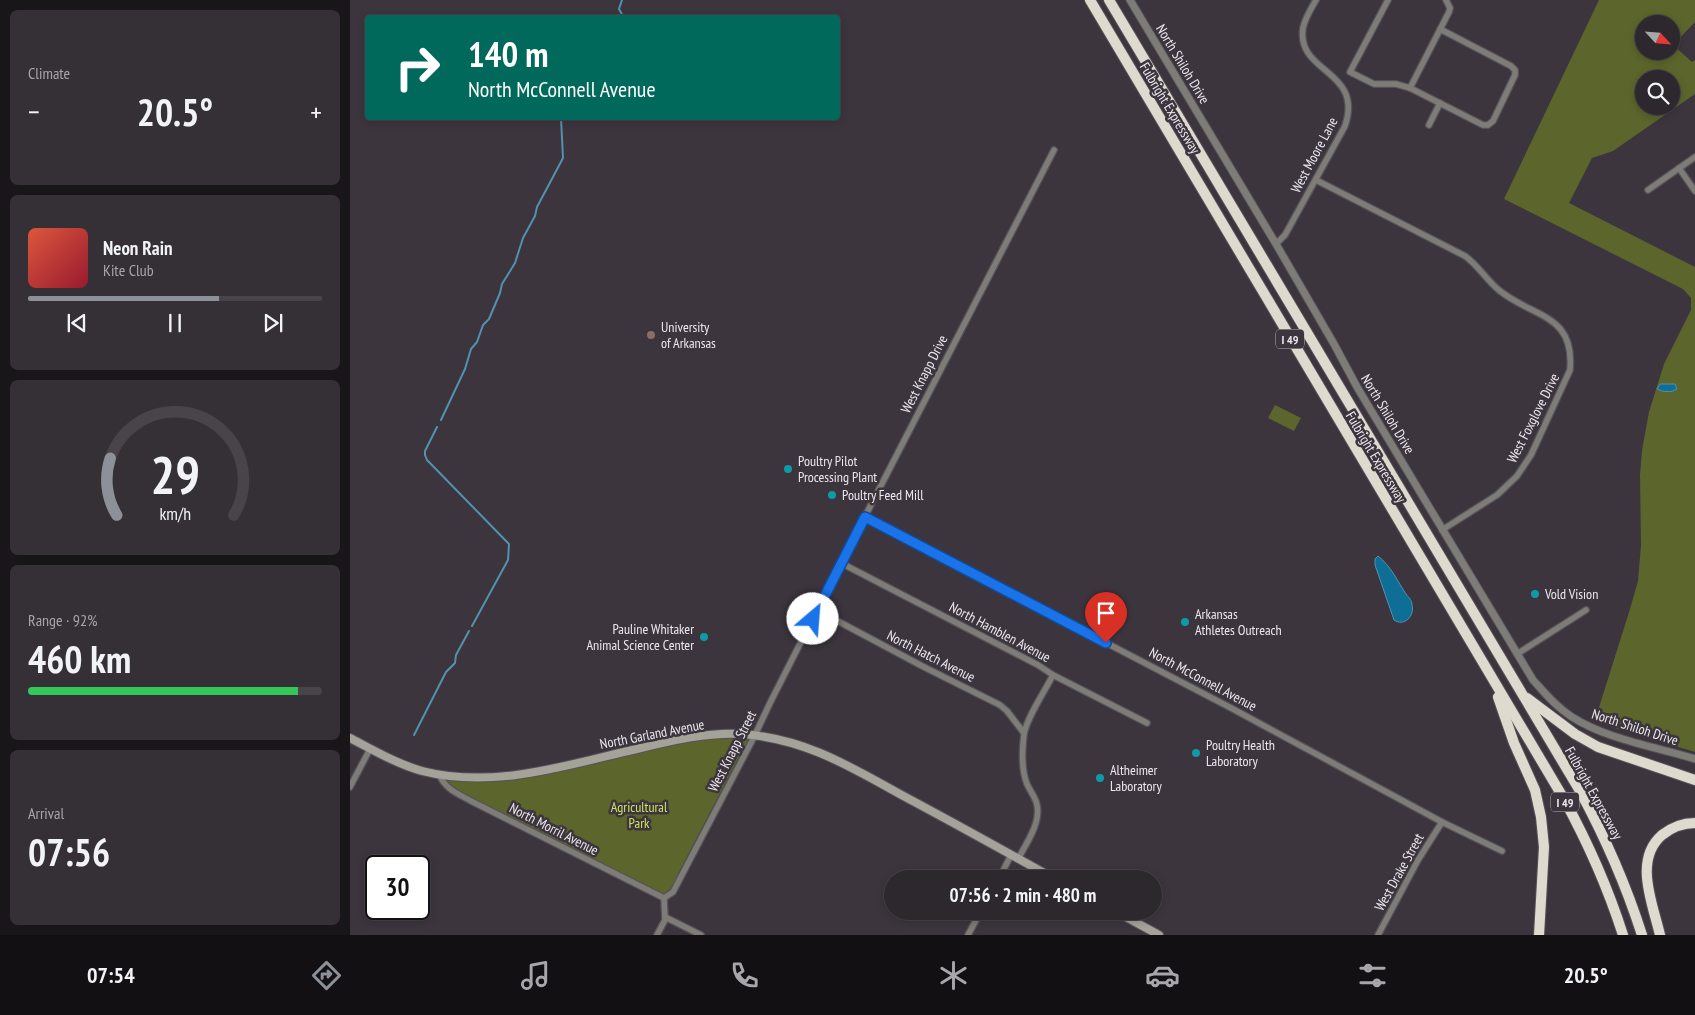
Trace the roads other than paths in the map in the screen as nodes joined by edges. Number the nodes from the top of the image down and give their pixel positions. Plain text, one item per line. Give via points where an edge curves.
1 (1090, 0) edge
2 (1109, 0) edge
3 (1130, 0) edge
4 (1316, 0) edge
5 (1388, 0) edge
6 (1446, 0) edge
7 (1440, 29) junction
8 (1410, 88) junction
9 (1440, 103) junction
10 (1428, 125) dead end
11 (1054, 150) dead end
12 (1695, 157) edge
13 (1679, 168) junction
14 (1316, 180) junction
15 (1648, 190) dead end
16 (1695, 191) edge
17 (1276, 244) junction
18 (865, 517) junction
19 (1442, 530) junction
20 (841, 563) junction
21 (817, 610) junction
22 (1586, 610) dead end
23 (1517, 654) junction
24 (1053, 675) junction
25 (1491, 677) junction
26 (1523, 695) junction
27 (1147, 724) dead end
28 (1024, 733) junction
29 (755, 735) junction
30 (350, 738) edge
31 (370, 749) junction
32 (1695, 759) edge
33 (439, 774) junction
34 (1695, 780) edge
35 (350, 787) edge
36 (1442, 822) junction
37 (1695, 822) edge
38 (1502, 851) dead end
39 (1015, 857) junction
40 (1006, 870) edge
41 (1039, 870) edge
42 (664, 898) junction
43 (665, 917) junction
44 (976, 920) edge
45 (1131, 920) edge
46 (657, 935) edge
47 (701, 935) edge
48 (968, 935) edge
49 (1159, 935) edge
50 (1378, 935) edge
51 (1538, 935) edge
52 (1623, 935) edge
53 (1642, 935) edge
54 (1660, 935) edge

1 - 25 highway, Fulbright Expressway / I 49
2 - 26 highway, Fulbright Expressway / I 49
3 - 17 street, North Shiloh Drive
4 - 14 street, West Moore Lane via 1303,28 1304,44 1311,58 1342,84 1349,106 1345,126
5 - 8 street via 1350,72 1374,84
6 - 7 street via 1450,8
7 - 8 street
7 - 9 street via 1511,66 1515,73 1493,121 1488,125
8 - 9 street
9 - 10 street
11 - 18 street, West Knapp Drive
12 - 13 street
13 - 15 street
13 - 16 street
14 - 17 street, West Moore Lane via 1285,235
14 - 19 street, West Foxglove Drive via 1465,256 1507,296 1556,324 1569,344 1570,370 1525,466 1497,495
17 - 19 street, North Shiloh Drive
18 - 20 street, West Knapp Drive
18 - 36 street, North McConnell Avenue
19 - 23 street, North Shiloh Drive
20 - 21 street, West Knapp Drive
20 - 24 street, North Hamblen Avenue via 1038,664
21 - 28 street, North Hatch Avenue via 1000,705
21 - 29 street, West Knapp Street
22 - 23 street
23 - 32 street, North Shiloh Drive via 1533,680 1551,700 1581,722
24 - 27 street, North Hamblen Avenue
24 - 28 street
25 - 51 highway via 1514,743 1535,790 1541,817 1544,853
25 - 52 highway, Fulbright Expressway / I 49 via 1578,825
26 - 34 highway via 1598,747
26 - 53 highway, Fulbright Expressway / I 49 via 1602,834
28 - 39 street via 1022,767 1037,805 1037,814 1031,835
29 - 33 main road, North Garland Avenue via 683,738 513,776 480,778
29 - 39 main road, North Garland Avenue via 818,751
29 - 42 street, West Knapp Street via 673,892
30 - 31 main road, North Garland Avenue
31 - 33 main road, North Garland Avenue via 408,766
31 - 35 street
33 - 42 street, North Morril Avenue via 442,783 471,801
36 - 38 street, North McConnell Avenue
36 - 50 street, West Drake Street
37 - 54 highway via 1668,831 1657,840 1648,856 1647,883
39 - 40 street
39 - 41 main road, North Garland Avenue
42 - 43 street
43 - 46 street
43 - 47 street
44 - 48 street
45 - 49 main road

